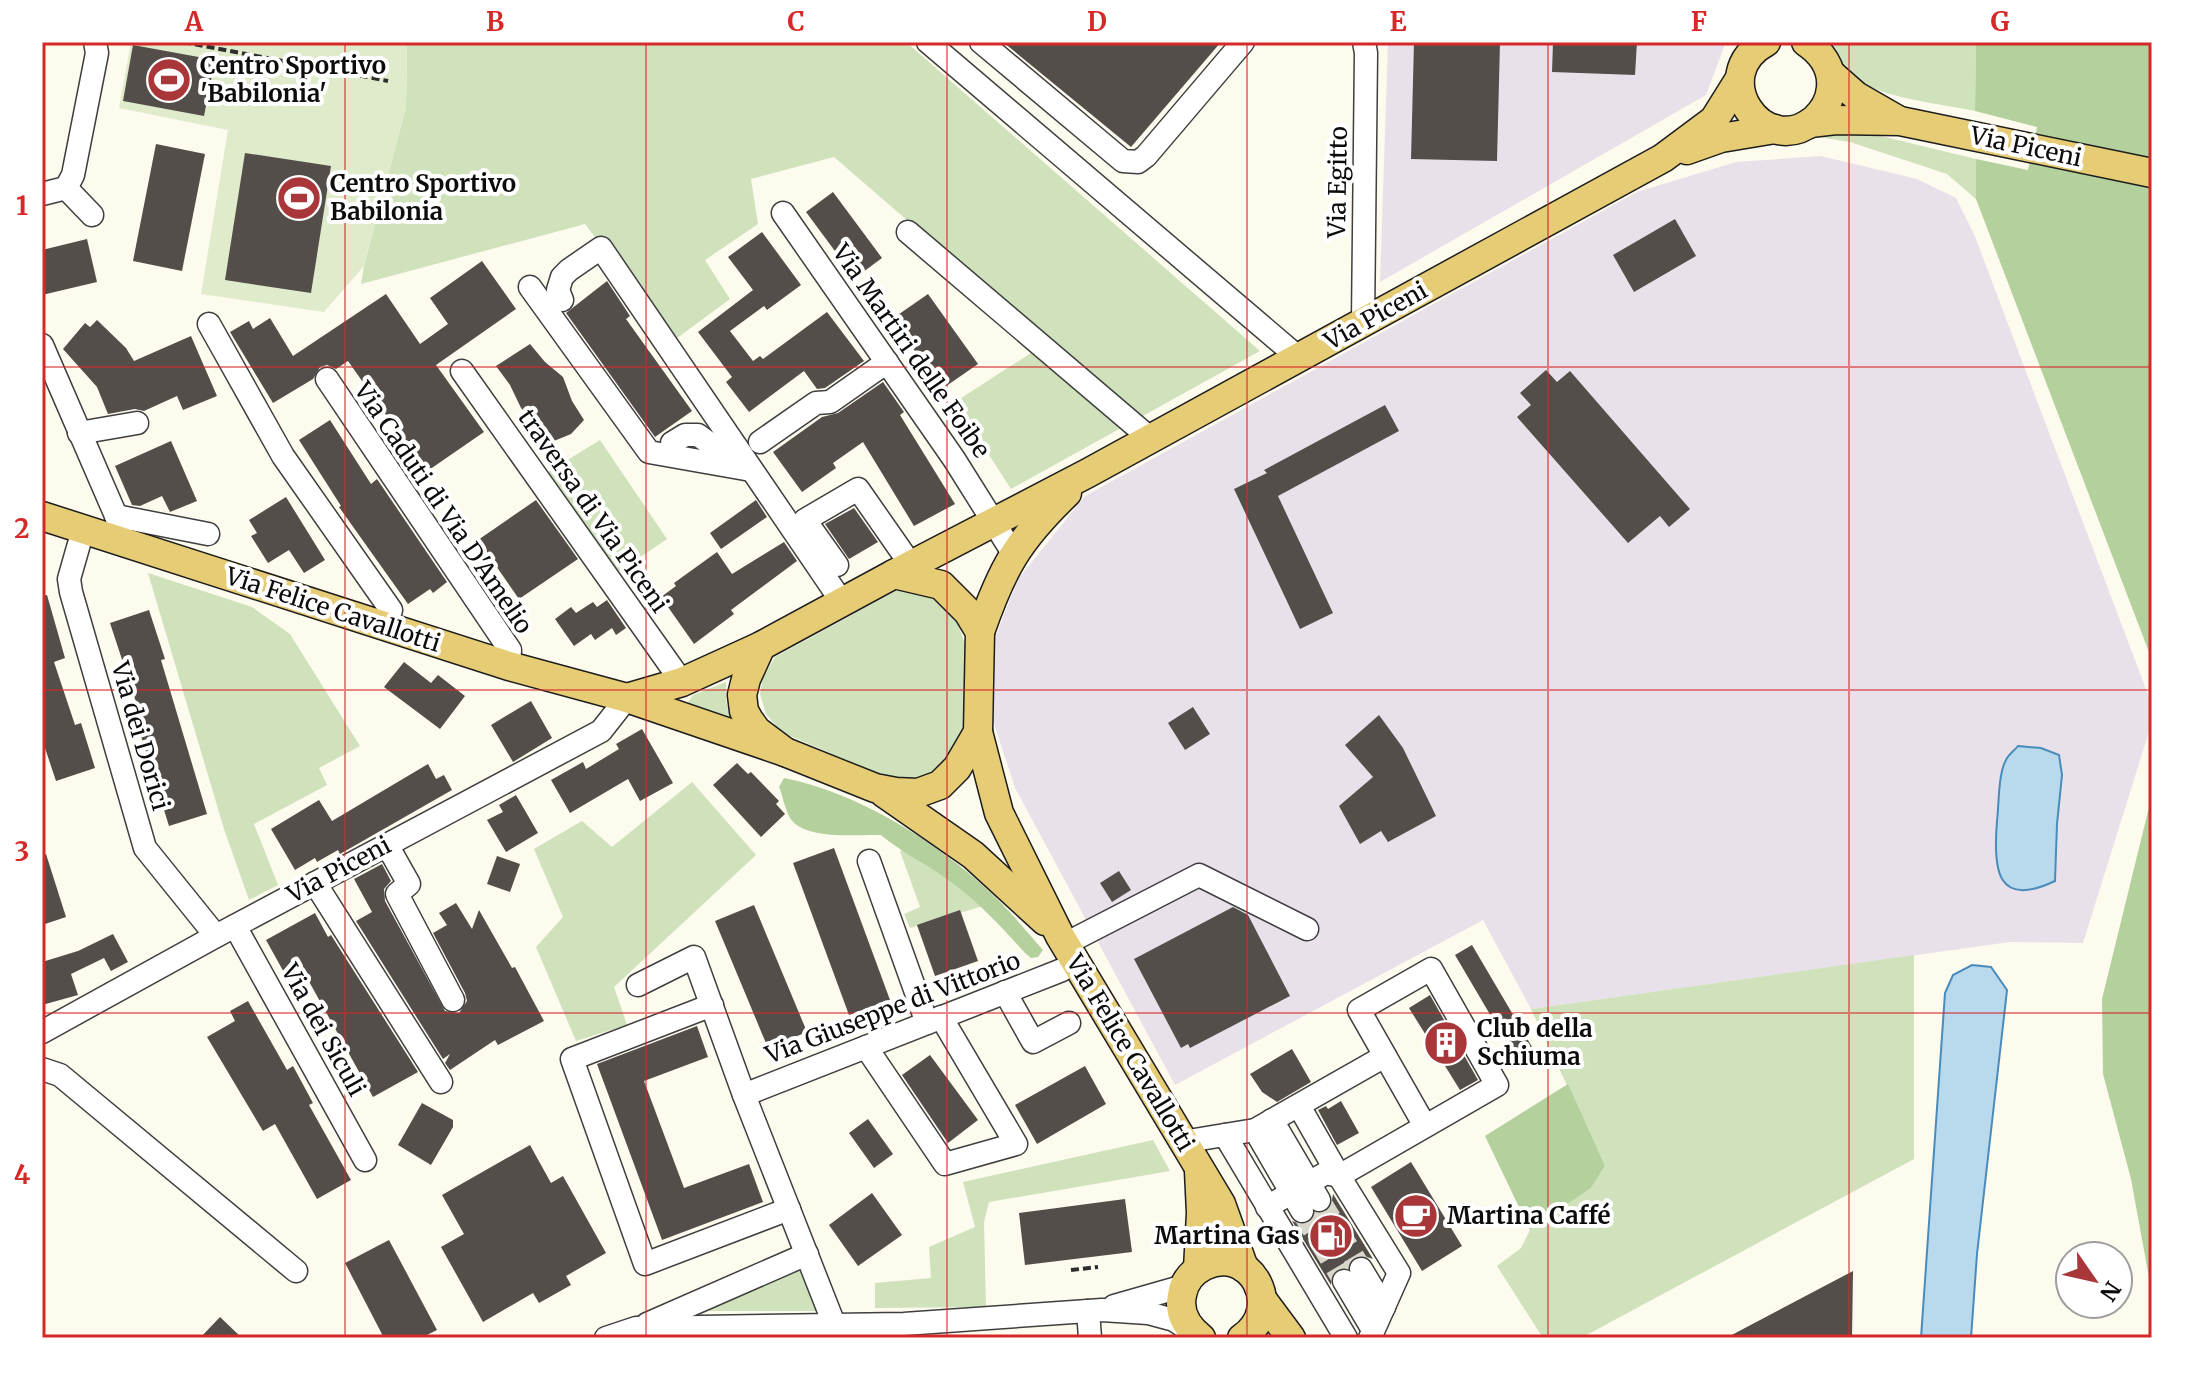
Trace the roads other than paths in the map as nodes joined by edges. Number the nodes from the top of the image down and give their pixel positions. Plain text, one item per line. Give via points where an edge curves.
1 (95, 42) edge
2 (928, 42) edge
3 (981, 42) edge
4 (1243, 42) edge
5 (1364, 42) edge
6 (1806, 42) edge
7 (1752, 55) edge
8 (1831, 74) junction
9 (1900, 121) junction
10 (1810, 123) junction
11 (1775, 129) junction
12 (1663, 158) junction
13 (2152, 173) edge
14 (66, 188) junction
15 (42, 194) edge
16 (783, 213) dead end
17 (92, 215) dead end
18 (908, 232) dead end
19 (530, 287) dead end
20 (562, 300) dead end
21 (1363, 322) junction
22 (209, 324) dead end
23 (42, 345) edge
24 (1299, 358) junction
25 (887, 362) junction
26 (462, 371) dead end
27 (327, 379) dead end
28 (137, 423) dead end
29 (79, 433) junction
30 (1151, 439) junction
31 (760, 442) dead end
32 (672, 443) dead end
33 (737, 448) junction
34 (751, 470) junction
35 (1088, 473) junction
36 (42, 516) edge
37 (993, 520) junction
38 (116, 528) junction
39 (83, 530) junction
40 (208, 534) dead end
41 (1013, 553) junction
42 (837, 565) dead end
43 (902, 569) junction
44 (842, 602) junction
45 (386, 627) junction
46 (980, 632) junction
47 (761, 646) junction
48 (509, 666) junction
49 (682, 682) junction
50 (627, 698) junction
51 (978, 732) junction
52 (785, 752) junction
53 (875, 788) junction
54 (387, 845) junction
55 (869, 861) dead end
56 (315, 883) junction
57 (1307, 929) dead end
58 (226, 931) junction
59 (1062, 950) junction
60 (638, 985) dead end
61 (1005, 992) junction
62 (453, 1000) dead end
63 (712, 1005) junction
64 (934, 1020) junction
65 (1069, 1023) dead end
66 (42, 1032) edge
67 (866, 1047) junction
68 (1385, 1056) junction
69 (42, 1069) edge
70 (441, 1082) dead end
71 (744, 1095) junction
72 (1299, 1106) junction
73 (1263, 1125) junction
74 (1425, 1126) junction
75 (1225, 1135) junction
76 (1182, 1142) junction
77 (365, 1160) dead end
78 (1199, 1170) junction
79 (1339, 1176) junction
80 (1305, 1197) junction
81 (1267, 1207) junction
82 (789, 1209) junction
83 (807, 1254) junction
84 (1244, 1268) junction
85 (296, 1271) dead end
86 (1191, 1277) junction
87 (1262, 1299) junction
88 (1384, 1307) junction
89 (1095, 1310) junction
90 (683, 1318) junction
91 (834, 1324) junction
92 (1371, 1334) edge
93 (606, 1338) edge
94 (1090, 1338) edge
95 (1201, 1338) edge
96 (1242, 1338) edge
97 (1291, 1338) edge
98 (1346, 1338) edge

1 - 14 street via 73,175
2 - 24 street
3 - 4 street via 1123,161 1138,162
5 - 21 street, Via Egitto
6 - 8 main road, Via Piceni via 1826,61
7 - 11 main road via 1744,106
7 - 12 main road, Via Piceni via 1714,120
8 - 9 main road, Via Piceni via 1856,96
8 - 10 main road via 1828,102
9 - 10 main road, Via Piceni
9 - 13 main road, Via Piceni
10 - 11 main road, Via Piceni
11 - 12 main road, Via Piceni via 1721,138
12 - 21 main road, Via Piceni
14 - 15 street
14 - 17 street
16 - 25 street, Via Martiri delle Foibe
18 - 30 street
19 - 34 street via 649,452
20 - 33 street via 562,277 601,248
21 - 24 main road, Via Piceni
22 - 45 street via 283,456 391,610
23 - 29 street
24 - 30 main road, Via Piceni
25 - 31 street
25 - 37 street, Via Martiri delle Foibe
26 - 49 street, traversa di Via Piceni
27 - 48 street, Via Caduti di Via D'Amelio via 510,650
28 - 29 street
29 - 38 street
30 - 35 main road, Via Piceni
32 - 33 street via 698,435 721,452
33 - 34 street
34 - 44 street
35 - 37 main road, Via Piceni
35 - 41 main road, Via Piceni
36 - 39 main road, Via Felice Cavallotti
37 - 41 street
37 - 43 main road, Via Piceni
38 - 39 main road, Via Felice Cavallotti
38 - 40 street
38 - 45 main road, Via Felice Cavallotti
39 - 58 street, Via dei Dorici via 69,579 71,592 145,848
41 - 46 main road, Via Piceni
42 - 43 street via 805,520 858,489
43 - 44 main road
43 - 46 main road via 941,585
44 - 47 main road
45 - 48 main road, Via Felice Cavallotti
46 - 51 main road
47 - 49 main road
47 - 52 main road via 746,679 744,711 757,731
48 - 50 main road, Via Felice Cavallotti
49 - 50 main road
50 - 52 main road, Via Felice Cavallotti
50 - 54 street, Via Piceni via 601,731
51 - 53 main road via 940,785 918,793
51 - 59 main road, Via Felice Cavallotti via 999,813
52 - 53 main road
53 - 59 main road, Via Felice Cavallotti via 973,855
54 - 56 street, Via Piceni
54 - 62 street via 409,884 397,894
55 - 64 street
56 - 58 street, Via Piceni
56 - 70 street
57 - 59 street, Via Giuseppe di Vittorio via 1199,875
58 - 66 street, Via Piceni
58 - 77 street, Via dei Siculi
59 - 61 street, Via Giuseppe di Vittorio
59 - 76 main road, Via Felice Cavallotti
60 - 63 street, Via Giuseppe di Vittorio via 694,957
61 - 64 street, Via Giuseppe di Vittorio
61 - 65 street via 1033,1042
63 - 71 street, Via Giuseppe di Vittorio
63 - 82 street via 572,1059 645,1264
64 - 67 street, Via Giuseppe di Vittorio
64 - 67 street via 1016,1144 945,1164
67 - 71 street, Via Giuseppe di Vittorio
68 - 72 street
68 - 74 street
68 - 74 street via 1359,1010 1431,969 1497,1085
69 - 85 street via 60,1075
71 - 82 street, Via Giuseppe di Vittorio
72 - 73 street
72 - 79 street
73 - 75 street
73 - 80 street
74 - 79 street
75 - 76 street
75 - 81 street
76 - 78 main road, Via Felice Cavallotti
78 - 84 main road, Via Felice Cavallotti via 1221,1204
78 - 86 main road, Via Felice Cavallotti via 1201,1213
79 - 80 street via 1326,1173
79 - 88 street via 1399,1273
80 - 81 street
81 - 98 street
82 - 83 street, Via Giuseppe di Vittorio
83 - 90 street
83 - 91 street, Via Giuseppe di Vittorio
84 - 86 main road via 1221,1261
84 - 87 main road, Via Felice Cavallotti via 1257,1281
86 - 89 street
86 - 95 main road, Via Felice Cavallotti via 1181,1309
87 - 96 main road via 1257,1323
87 - 97 main road
88 - 92 street
88 - 92 street via 1352,1275
89 - 91 street
89 - 94 street
89 - 95 street via 1148,1313 1174,1320
90 - 91 street
90 - 93 street

